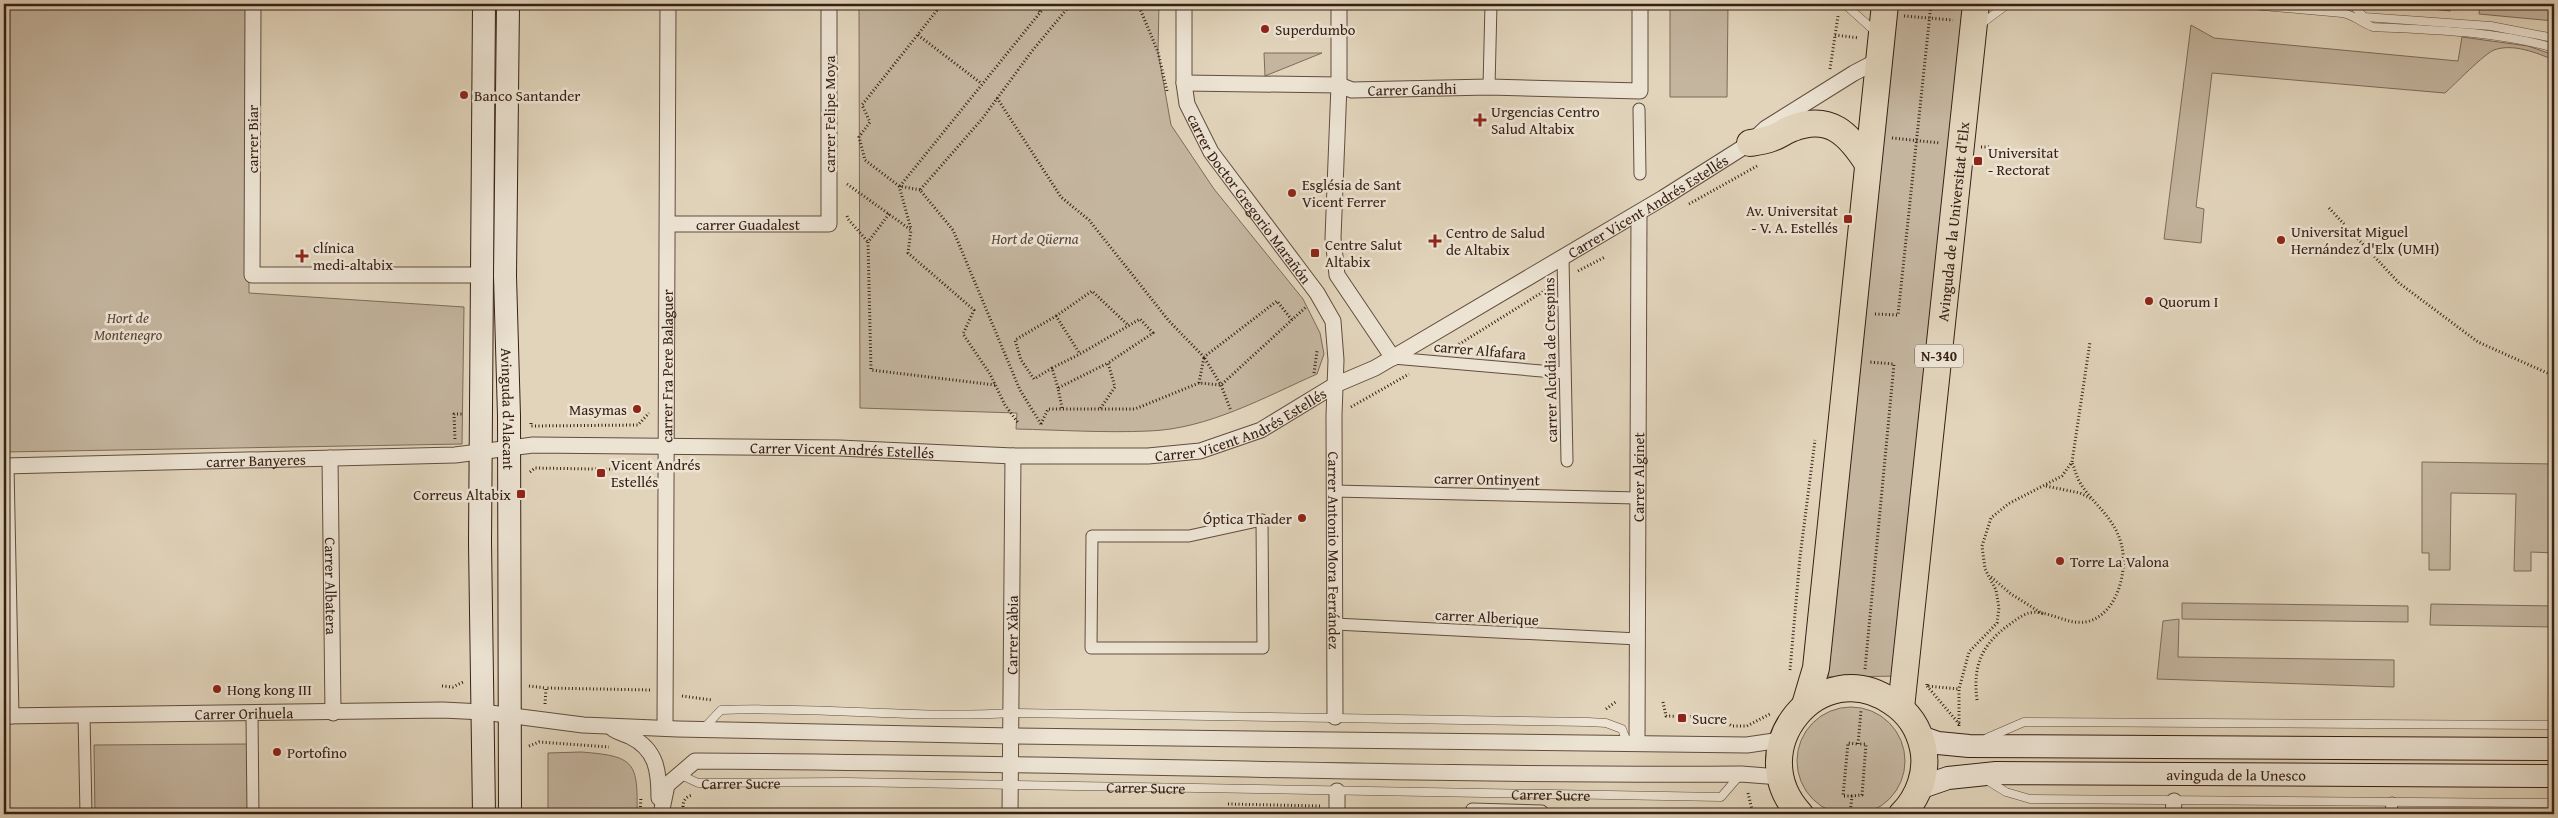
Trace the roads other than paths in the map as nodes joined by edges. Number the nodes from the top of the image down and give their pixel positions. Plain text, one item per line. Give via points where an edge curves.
1 (253, 4) edge
2 (484, 4) edge
3 (508, 4) edge
4 (668, 4) edge
5 (829, 4) edge
6 (1184, 4) edge
7 (1339, 4) edge
8 (1491, 4) edge
9 (1640, 4) edge
10 (1850, 4) edge
11 (1976, 4) edge
12 (2008, 4) edge
13 (2240, 4) edge
14 (2352, 4) edge
15 (1892, 10) edge
16 (1964, 25) junction
17 (2554, 38) edge
18 (1873, 45) junction
19 (2554, 48) edge
20 (1184, 83) junction
21 (1339, 84) junction
22 (1489, 87) junction
23 (1638, 109) dead end
24 (1754, 154) junction
25 (1868, 164) junction
26 (1640, 174) dead end
27 (1639, 213) junction
28 (668, 224) junction
29 (829, 224) joint
30 (1563, 258) junction
31 (482, 275) junction
32 (1393, 358) junction
33 (1565, 372) junction
34 (1335, 385) junction
35 (509, 447) junction
36 (668, 447) junction
37 (481, 451) junction
38 (1014, 456) junction
39 (330, 458) junction
40 (1567, 461) dead end
41 (5, 466) edge
42 (1334, 491) junction
43 (1638, 498) junction
44 (1334, 624) junction
45 (1638, 640) junction
46 (1263, 648) joint
47 (1805, 705) junction
48 (1901, 708) junction
49 (483, 712) junction
50 (332, 713) junction
51 (252, 714) junction
52 (1011, 714) junction
53 (84, 715) junction
54 (510, 715) junction
55 (7, 716) edge
56 (1335, 717) junction
57 (2554, 725) edge
58 (609, 726) junction
59 (665, 727) junction
60 (703, 729) junction
61 (1964, 735) junction
62 (1010, 736) junction
63 (1921, 737) junction
64 (1781, 740) junction
65 (1632, 742) junction
66 (2554, 749) edge
67 (1010, 766) junction
68 (679, 774) junction
69 (1741, 774) junction
70 (1979, 776) junction
71 (2554, 776) edge
72 (1780, 777) junction
73 (1010, 785) junction
74 (1919, 788) junction
75 (1337, 791) junction
76 (2554, 803) edge
77 (2173, 808) edge
78 (2391, 809) edge
79 (1796, 811) edge
80 (1542, 813) edge
81 (86, 814) edge
82 (253, 814) edge
83 (484, 814) edge
84 (510, 814) edge
85 (660, 814) edge
86 (1010, 814) edge
87 (1337, 814) edge
88 (1472, 814) edge
89 (1902, 814) edge

1 - 31 street, carrer Biar via 252,275
2 - 31 main road, Avinguda d'Alacant
3 - 35 main road, Avinguda d'Alacant via 505,276
4 - 28 street, carrer Fra Pere Balaguer
5 - 29 street, carrer Felipe Moya
6 - 20 street, carrer Doctor Gregorio Marañón
7 - 21 street
8 - 22 street
9 - 22 street, Carrer Gandhi via 1640,91
10 - 18 lane via 1849,8 1862,22
11 - 16 highway, Avinguda de la Universitat d'Elx / N-340
12 - 16 lane
13 - 19 lane via 2351,14 2361,23 2373,27 2454,32
14 - 17 lane via 2364,17 2491,26
15 - 18 highway
16 - 48 highway, Avinguda de la Universitat d'Elx / N-340
18 - 24 street, Carrer Vicent Andrés Estellés via 1854,72 1766,128
18 - 25 highway
20 - 21 street, Carrer Gandhi
20 - 34 street, carrer Doctor Gregorio Marañón via 1188,104 1212,152 1317,293 1333,321
21 - 22 street, Carrer Gandhi via 1352,90
21 - 32 street via 1333,238 1337,275
23 - 26 street
24 - 25 highway via 1792,128 1824,124 1838,129 1851,140
24 - 27 street, Carrer Vicent Andrés Estellés
25 - 47 highway via 1816,668
27 - 30 street, Carrer Vicent Andrés Estellés
27 - 43 street, Carrer Alginet
28 - 29 street, carrer Guadalest
28 - 36 street, carrer Fra Pere Balaguer
30 - 32 street, Carrer Vicent Andrés Estellés
30 - 33 street, carrer Alcúdia de Crespins
31 - 37 main road, Avinguda d'Alacant
32 - 33 street, carrer Alfafara
32 - 34 street, Carrer Vicent Andrés Estellés
33 - 40 street, carrer Alcúdia de Crespins
34 - 38 street, Carrer Vicent Andrés Estellés via 1261,430 1200,451 1148,456
34 - 42 street, Carrer Antonio Mora Ferrández
35 - 36 street, Carrer Vicent Andrés Estellés
35 - 37 street, carrer Banyeres
35 - 54 main road, Avinguda d'Alacant
36 - 38 street, Carrer Vicent Andrés Estellés via 839,448
36 - 59 street, carrer Fra Pere Balaguer
37 - 39 street, carrer Banyeres via 455,455
37 - 49 main road, Avinguda d'Alacant
38 - 52 street, Carrer Xàbia
39 - 41 street, carrer Banyeres
39 - 50 street, Carrer Albatera
41 - 55 street
42 - 43 street, carrer Ontinyent
42 - 44 street, Carrer Antonio Mora Ferrández
43 - 45 street, Carrer Alginet
44 - 45 street, carrer Alberique
44 - 56 street, Carrer Antonio Mora Ferrández
45 - 65 street, Carrer Alginet
46 - 46 street via 1091,648 1092,536 1189,536 1262,520
47 - 48 highway via 1836,690 1863,689 1883,696
47 - 64 highway via 1787,726
48 - 63 highway
49 - 50 street, Carrer Orihuela
49 - 54 street, Carrer Orihuela
49 - 83 main road, Avinguda d'Alacant
50 - 51 street, Carrer Orihuela
51 - 53 street, Carrer Orihuela
51 - 82 street
52 - 56 lane
52 - 60 lane via 974,716 760,708 721,710
52 - 62 street, Carrer Xàbia
53 - 55 street, Carrer Orihuela
53 - 81 street
54 - 58 street
54 - 84 main road, Avinguda d'Alacant
56 - 65 lane via 1606,723 1622,729
57 - 61 lane via 2024,722
58 - 59 street
58 - 85 street via 648,749 657,765
59 - 60 street
60 - 62 street
61 - 63 main road, avinguda de la Unesco via 1938,744
61 - 66 main road, avinguda de la Unesco
62 - 65 street
62 - 67 street, Carrer Xàbia
63 - 74 highway via 1924,772
64 - 65 street via 1747,745
64 - 72 highway via 1778,758
67 - 68 street, Carrer Sucre via 695,760
67 - 69 street, Carrer Sucre
67 - 73 street, Carrer Xàbia
68 - 73 lane, Carrer Sucre via 698,783
68 - 85 street via 667,784
69 - 72 street, Carrer Sucre
69 - 75 lane, Carrer Sucre via 1721,797
70 - 71 main road, avinguda de la Unesco via 2006,773
70 - 74 main road, avinguda de la Unesco via 1948,778
70 - 77 lane via 2006,792 2030,798
72 - 79 highway
73 - 75 lane, Carrer Sucre
73 - 86 street, Carrer Xàbia
74 - 89 highway
75 - 87 street
76 - 78 lane
77 - 78 lane
80 - 88 street via 1472,809

